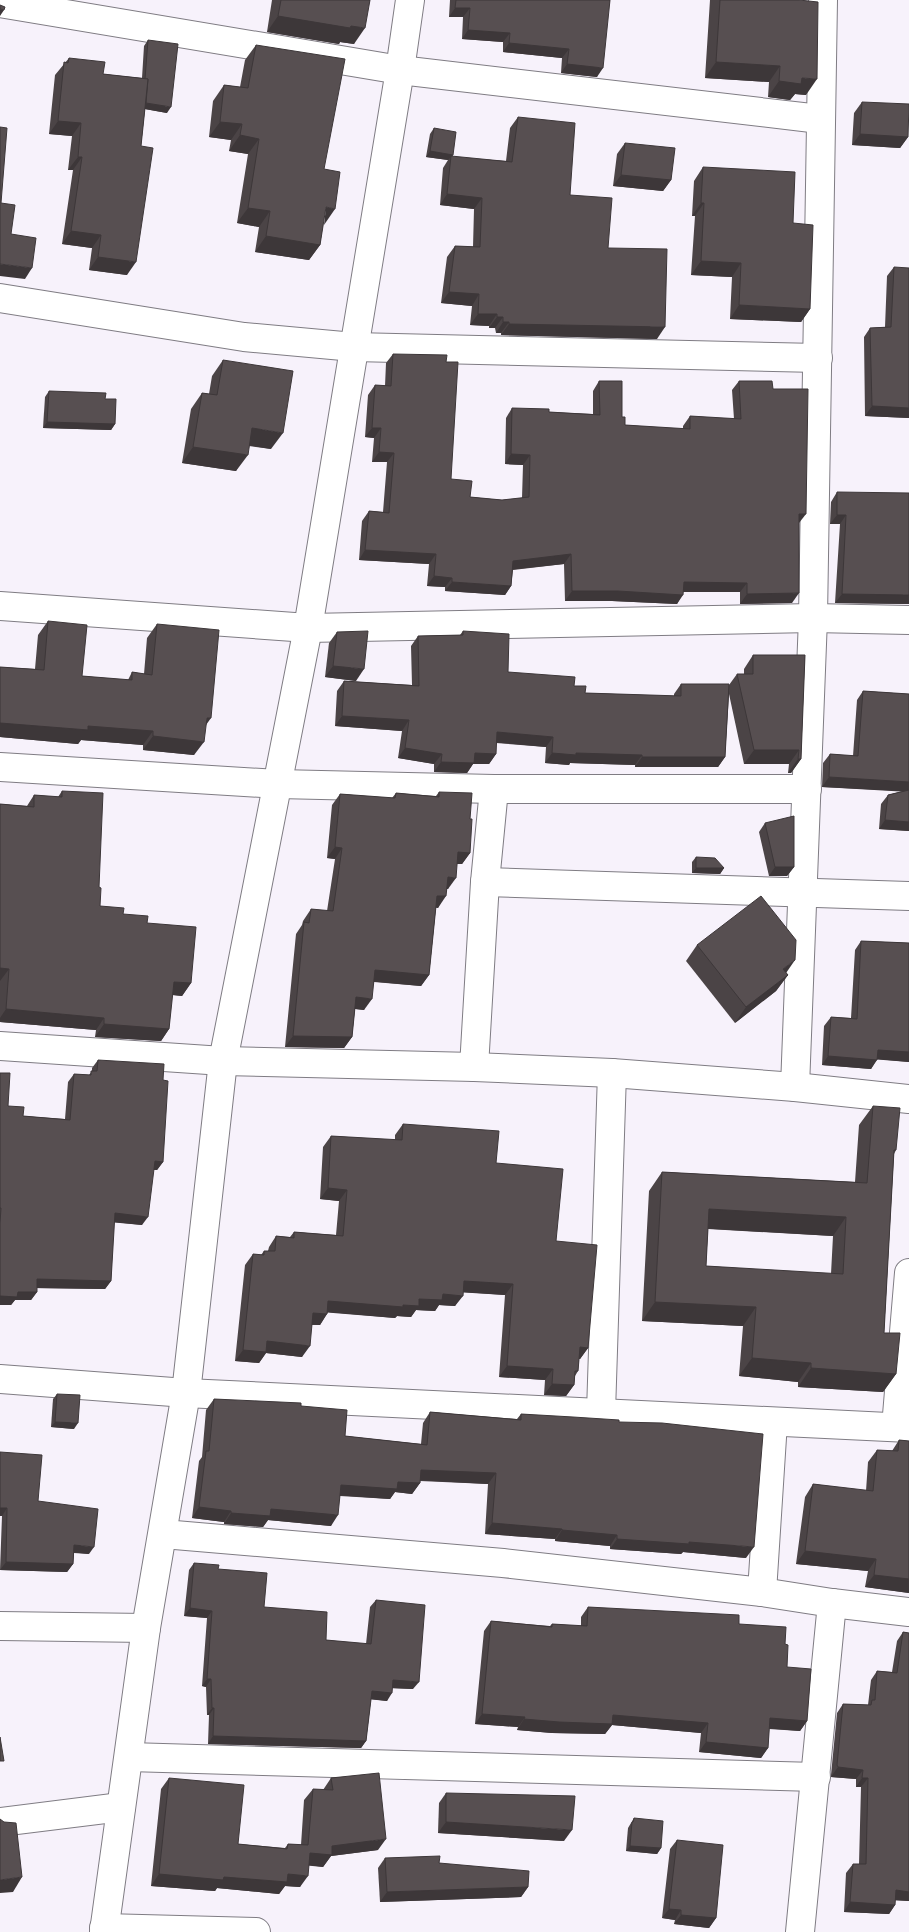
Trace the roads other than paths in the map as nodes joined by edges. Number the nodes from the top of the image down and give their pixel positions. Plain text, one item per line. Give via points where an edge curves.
1 (410, 0) edge
2 (823, 0) edge
3 (0, 4) edge
4 (400, 70) junction
5 (820, 119) junction
6 (0, 298) edge
7 (354, 347) junction
8 (818, 358) junction
9 (0, 606) edge
10 (813, 618) junction
11 (909, 620) edge
12 (308, 628) junction
13 (0, 767) edge
14 (278, 784) junction
15 (494, 789) junction
16 (807, 789) junction
17 (486, 882) junction
18 (802, 893) junction
19 (909, 896) edge
20 (0, 1046) edge
21 (223, 1061) junction
22 (474, 1067) junction
23 (612, 1073) junction
24 (795, 1087) junction
25 (909, 1099) edge
26 (909, 1273) edge
27 (0, 1378) edge
28 (186, 1393) junction
29 (602, 1412) junction
30 (773, 1422) junction
31 (903, 1427) edge
32 (163, 1534) junction
33 (762, 1592) junction
34 (832, 1604) junction
35 (909, 1612) edge
36 (0, 1626) edge
37 (146, 1628) junction
38 (129, 1757) junction
39 (816, 1777) junction
40 (121, 1807) junction
41 (0, 1822) edge
42 (104, 1930) edge
43 (256, 1932) edge
44 (800, 1932) edge

1 - 4 street
2 - 5 street
3 - 4 street
4 - 5 street
4 - 7 street
5 - 8 street
6 - 7 street via 244,337
7 - 8 street
7 - 12 street
8 - 10 street
9 - 12 street
10 - 11 street
10 - 12 street
10 - 16 street
12 - 14 street
13 - 14 street
14 - 15 street
14 - 21 street
15 - 16 street
15 - 17 street
16 - 18 street
17 - 18 street
17 - 22 street
18 - 19 street
18 - 24 street
20 - 21 street
21 - 22 street
21 - 28 street
22 - 23 street
23 - 24 street
23 - 29 street
24 - 25 street
26 - 31 street
27 - 28 street
28 - 29 street
28 - 32 street
29 - 30 street
30 - 31 street
30 - 33 street
32 - 33 street via 503,1563
32 - 37 street
33 - 34 street
34 - 35 street
34 - 39 street
36 - 37 street
37 - 38 street
38 - 39 street
38 - 40 street
39 - 44 street
40 - 41 street
40 - 42 street
42 - 43 street

